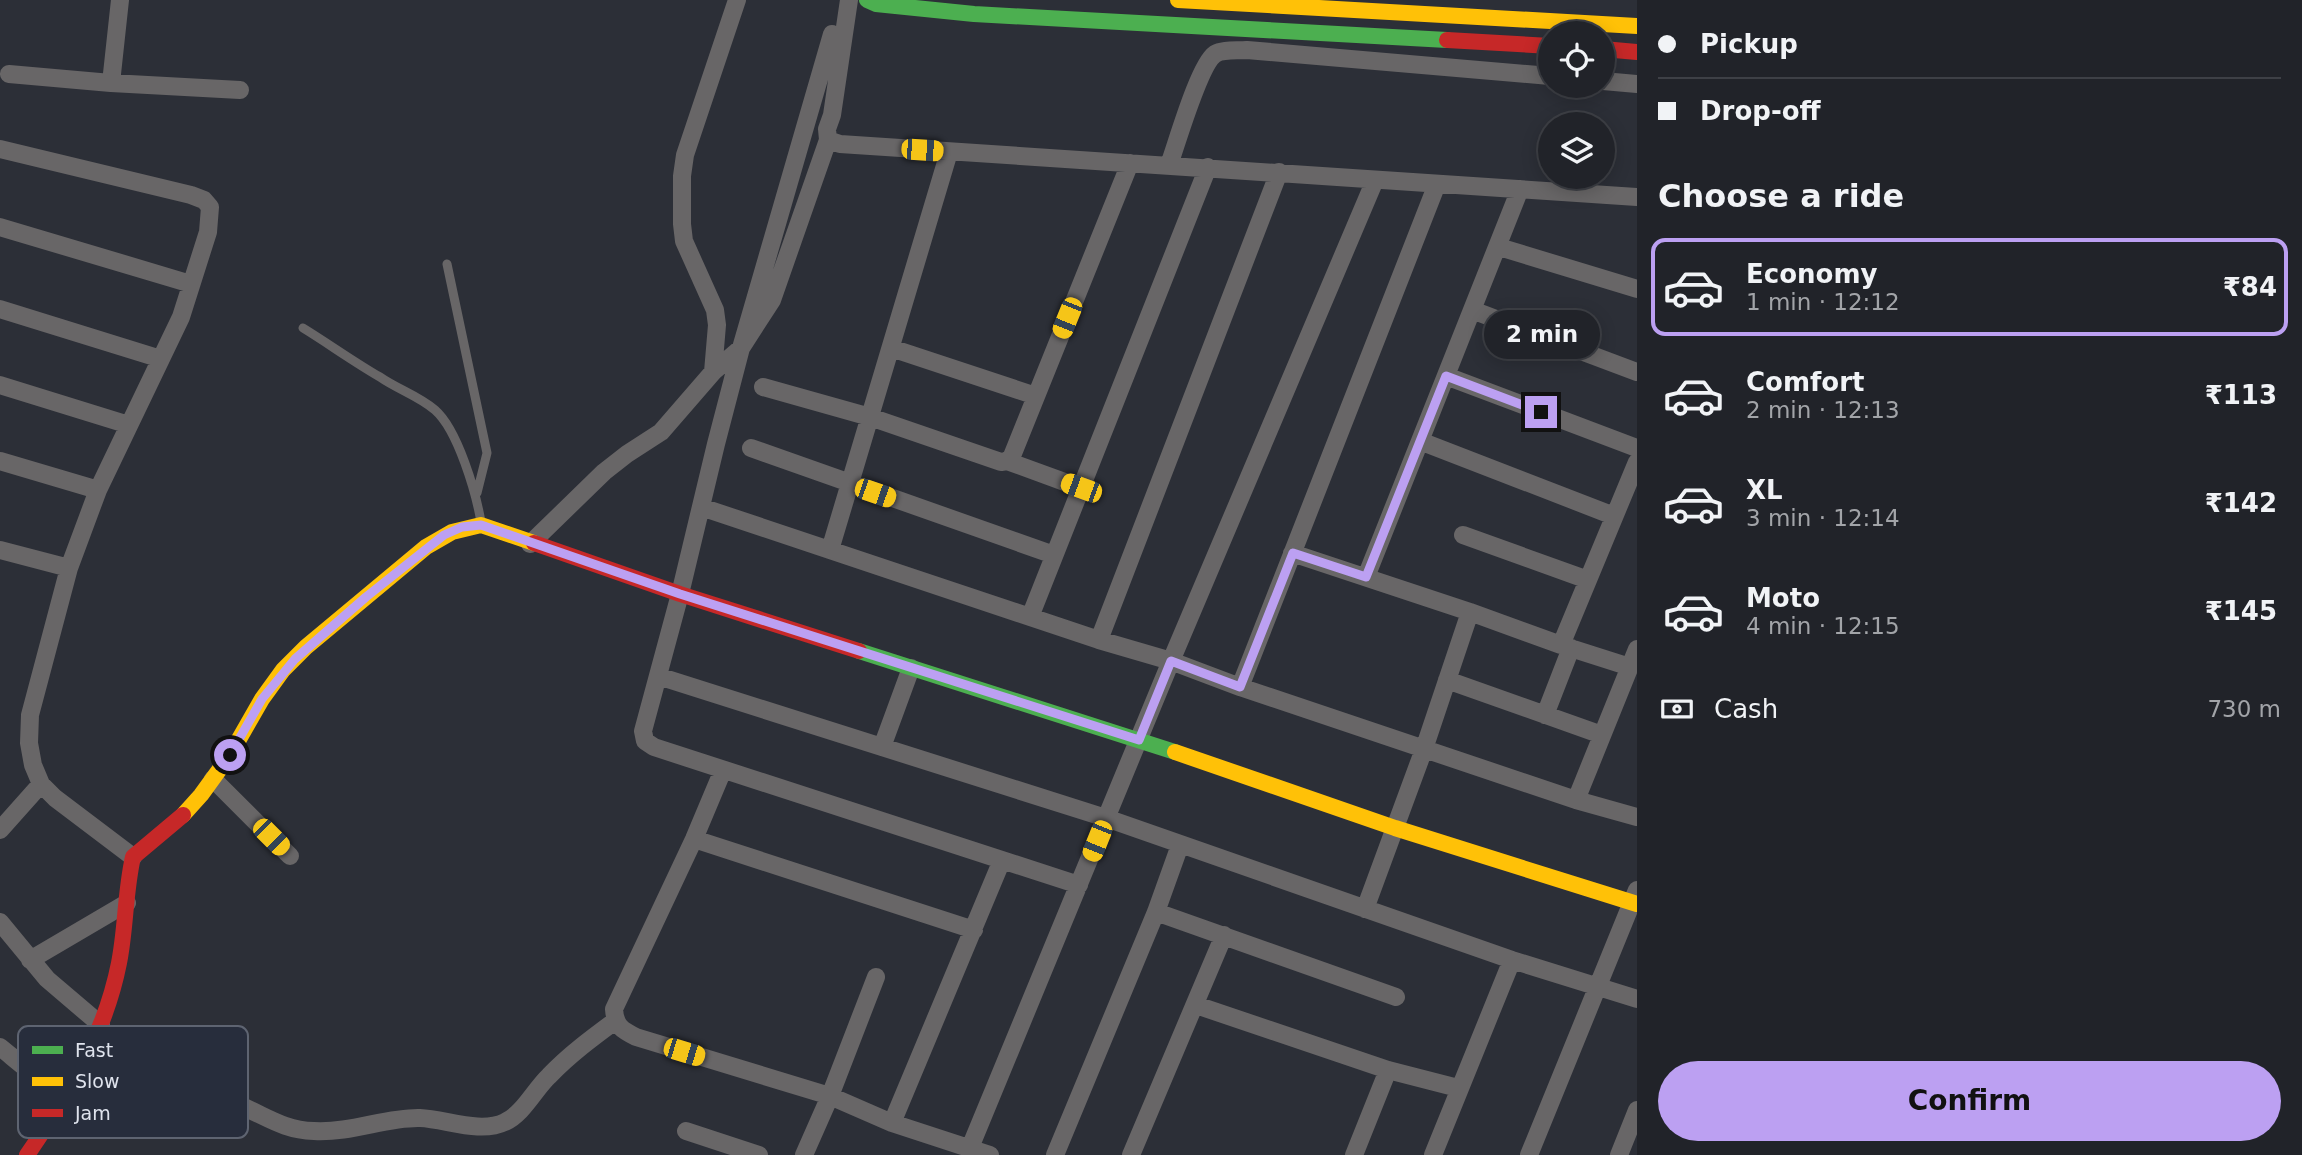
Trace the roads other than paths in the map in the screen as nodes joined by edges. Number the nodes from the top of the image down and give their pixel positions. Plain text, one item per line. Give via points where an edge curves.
1 (120, 0) edge
2 (737, 0) edge
3 (849, 0) edge
4 (1178, 0) edge
5 (874, 1) edge
6 (1637, 26) edge
7 (1213, 27) junction
8 (832, 34) dead end
9 (1538, 46) edge
10 (1615, 51) edge
11 (1637, 52) edge
12 (1214, 55) junction
13 (9, 74) dead end
14 (1538, 75) edge
15 (1615, 82) edge
16 (111, 83) junction
17 (1637, 84) edge
18 (240, 90) dead end
19 (828, 140) junction
20 (0, 149) edge
21 (949, 152) junction
22 (1130, 163) junction
23 (1169, 165) junction
24 (1208, 167) junction
25 (1279, 172) junction
26 (1375, 180) junction
27 (1437, 184) junction
28 (1520, 190) junction
29 (1637, 197) edge
30 (0, 226) edge
31 (1499, 247) junction
32 (447, 264) dead end
33 (191, 285) junction
34 (1637, 289) edge
35 (0, 309) edge
36 (1472, 310) junction
37 (303, 328) dead end
38 (741, 348) junction
39 (891, 348) junction
40 (161, 359) junction
41 (713, 372) junction
42 (1637, 372) edge
43 (1446, 376) junction
44 (0, 385) edge
45 (763, 387) dead end
46 (1036, 396) junction
47 (870, 417) junction
48 (129, 425) junction
49 (1420, 441) junction
50 (751, 448) dead end
51 (1637, 448) edge
52 (0, 461) edge
53 (1007, 461) junction
54 (1637, 462) edge
55 (849, 484) junction
56 (1081, 488) junction
57 (98, 490) junction
58 (477, 494) junction
59 (701, 506) junction
60 (1614, 516) junction
61 (481, 525) junction
62 (1463, 535) dead end
63 (530, 544) junction
64 (0, 550) edge
65 (830, 550) junction
66 (1293, 553) junction
67 (1054, 555) junction
68 (69, 568) junction
69 (1366, 577) junction
70 (1588, 580) junction
71 (680, 594) junction
72 (1470, 612) junction
73 (1030, 617) junction
74 (1099, 640) junction
75 (1566, 647) junction
76 (1637, 649) edge
77 (1171, 661) junction
78 (1629, 667) junction
79 (911, 668) junction
80 (658, 676) junction
81 (1447, 680) junction
82 (1240, 687) junction
83 (1545, 715) junction
84 (1602, 735) junction
85 (1139, 740) junction
86 (882, 747) junction
87 (1424, 749) junction
88 (723, 770) junction
89 (213, 779) junction
90 (41, 784) junction
91 (1576, 800) junction
92 (1637, 817) edge
93 (1106, 818) junction
94 (1395, 828) junction
95 (0, 830) edge
96 (694, 839) junction
97 (1180, 845) junction
98 (290, 856) dead end
99 (133, 858) junction
100 (1002, 860) junction
101 (1079, 885) junction
102 (1635, 898) edge
103 (127, 903) junction
104 (1365, 909) junction
105 (1156, 912) junction
106 (0, 922) edge
107 (974, 930) junction
108 (1224, 935) junction
109 (30, 960) junction
110 (1512, 960) junction
111 (876, 977) dead end
112 (1597, 989) junction
113 (1396, 997) dead end
114 (1637, 999) edge
115 (1196, 1005) junction
116 (615, 1021) junction
117 (101, 1025) joint
118 (0, 1047) edge
119 (18, 1061) edge
120 (1388, 1070) junction
121 (1458, 1088) junction
122 (830, 1097) junction
123 (248, 1109) edge
124 (1637, 1110) edge
125 (891, 1123) junction
126 (686, 1131) dead end
127 (38, 1138) edge
128 (968, 1152) edge
129 (27, 1155) edge
130 (759, 1155) edge
131 (804, 1155) edge
132 (990, 1155) edge
133 (1055, 1155) edge
134 (1131, 1155) edge
135 (1354, 1155) edge
136 (1433, 1155) edge
137 (1529, 1155) edge
138 (1619, 1155) edge

1 - 16 street
2 - 41 street via 682,176 684,241 718,325
3 - 19 street
4 - 6 street
5 - 7 street via 974,14
7 - 9 street
7 - 12 street
8 - 38 street
10 - 11 street
12 - 14 street via 1247,50
12 - 23 street via 1200,78
13 - 16 street
15 - 17 street
16 - 18 street
19 - 21 street
19 - 38 street via 772,300
20 - 33 street via 204,200 209,207 208,232
21 - 22 street
21 - 39 street
22 - 23 street
22 - 46 street
23 - 24 street
24 - 25 street
24 - 56 street
25 - 26 street
25 - 74 street
26 - 27 street
26 - 77 street
27 - 28 street
27 - 66 street
28 - 29 street
28 - 31 street
30 - 33 street
31 - 34 street
31 - 36 street
32 - 58 lane via 486,446
33 - 40 street
35 - 40 street
36 - 42 street
36 - 43 street
37 - 58 lane via 436,411
38 - 41 street
38 - 59 street
39 - 46 street
39 - 47 street
40 - 48 street
41 - 63 street via 662,432 604,472
43 - 49 street
43 - 51 street
44 - 48 street
45 - 47 street
46 - 53 street
47 - 53 street
47 - 55 street
48 - 57 street
49 - 60 street
49 - 69 street
50 - 55 street
52 - 57 street
53 - 56 street
54 - 60 street
55 - 65 street
55 - 67 street
56 - 67 street
57 - 68 street
58 - 61 lane
59 - 65 street
59 - 71 street
60 - 70 street
61 - 63 street
61 - 89 street via 444,535 306,647 262,699
62 - 70 street
63 - 71 street
64 - 68 street
65 - 73 street
66 - 69 street
66 - 82 street
67 - 73 street
68 - 90 street via 30,715 29,743
69 - 72 street
70 - 75 street
71 - 79 street
71 - 80 street
72 - 75 street
72 - 81 street
73 - 74 street
74 - 77 street
75 - 78 street
75 - 83 street
76 - 78 street
77 - 82 street
77 - 85 street
78 - 84 street
79 - 85 street
79 - 86 street
80 - 86 street
80 - 88 street via 643,731 645,741
81 - 83 street
81 - 87 street
82 - 87 street
83 - 84 street
84 - 91 street
85 - 93 street
85 - 94 street
86 - 93 street
87 - 91 street
87 - 94 street
88 - 96 street
88 - 100 street
89 - 98 street
89 - 99 street via 178,820
90 - 95 street
90 - 99 street
91 - 92 street
93 - 97 street
93 - 101 street
94 - 102 street
94 - 104 street
96 - 107 street
96 - 116 street via 614,1009
97 - 104 street
97 - 105 street
99 - 103 street
100 - 101 street
100 - 107 street
101 - 128 street
102 - 112 street
103 - 109 street
103 - 117 street via 119,965
104 - 110 street
105 - 108 street
105 - 133 street
106 - 109 street
107 - 125 street
108 - 113 street
108 - 115 street
109 - 117 street
110 - 112 street
110 - 121 street
111 - 122 street
112 - 114 street
112 - 137 street
115 - 120 street
115 - 134 street
116 - 122 street via 636,1037
116 - 123 street via 547,1077 506,1122 495,1125 411,1118 357,1129 312,1131 272,1122
118 - 119 street
120 - 121 street
120 - 135 street
121 - 136 street
122 - 125 street
122 - 131 street
124 - 138 street
125 - 128 street
126 - 130 street
127 - 129 street
128 - 132 street

